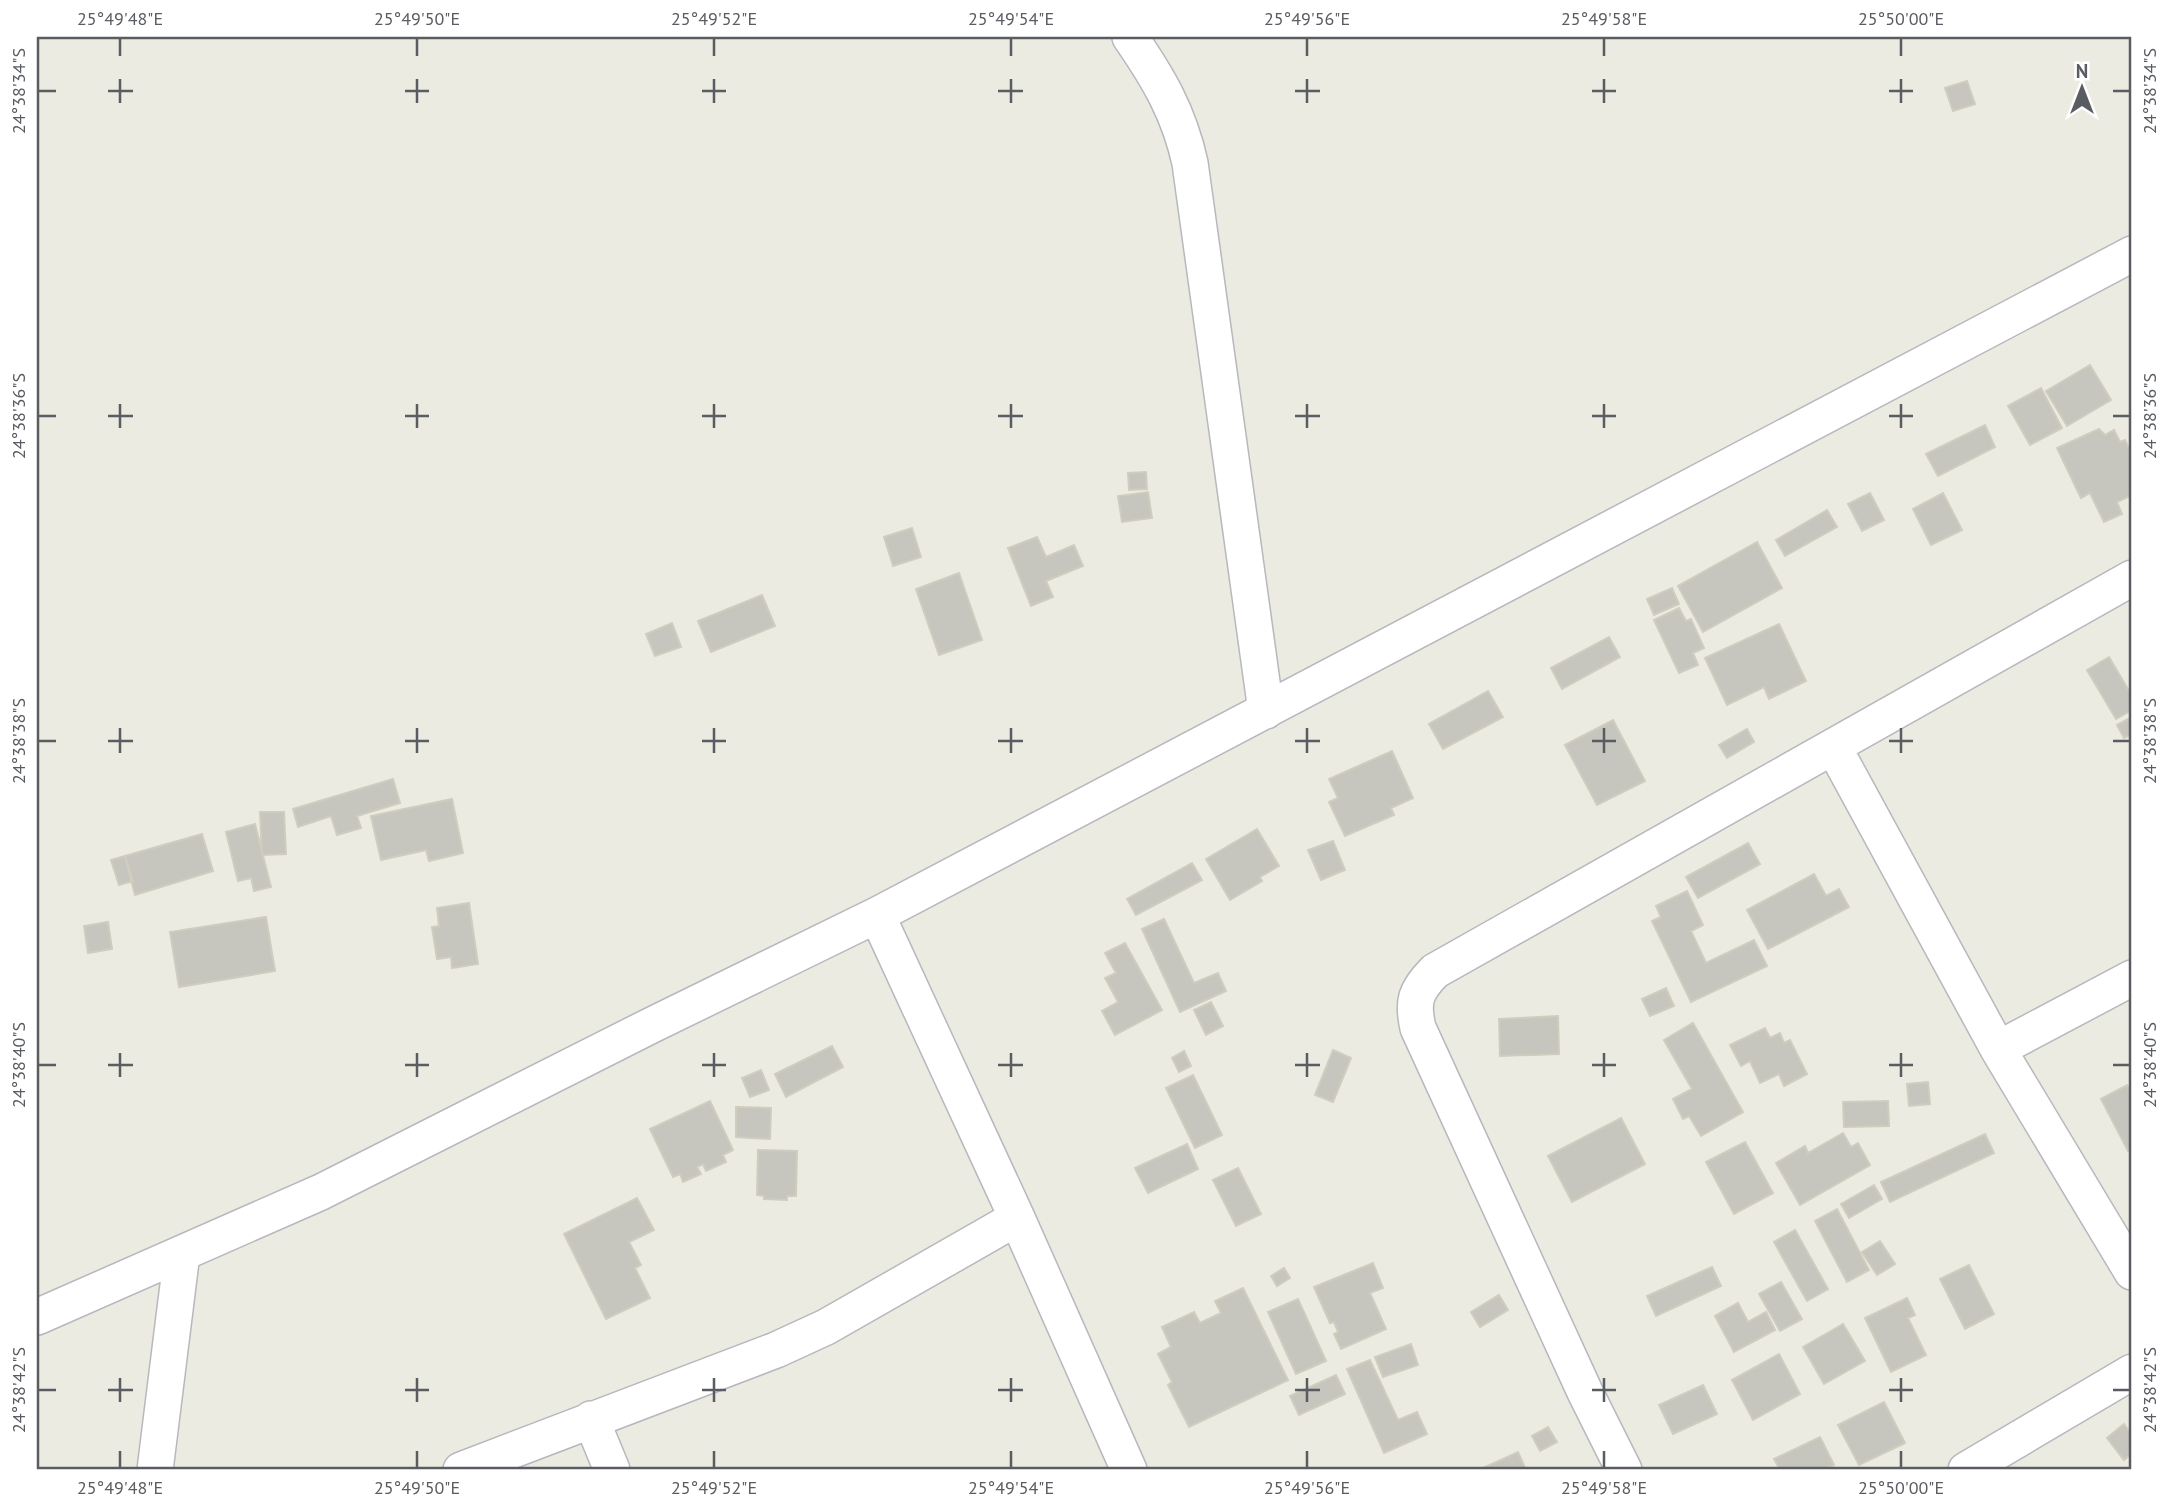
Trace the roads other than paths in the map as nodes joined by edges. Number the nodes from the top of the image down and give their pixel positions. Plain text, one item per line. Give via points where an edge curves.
1 (1130, 37) edge
2 (2132, 254) edge
3 (2132, 578) edge
4 (1266, 711) junction
5 (1833, 748) junction
6 (877, 915) junction
7 (2132, 978) edge
8 (1998, 1049) junction
9 (1017, 1218) junction
10 (182, 1253) junction
11 (2132, 1272) edge
12 (37, 1317) edge
13 (2132, 1372) edge
14 (591, 1419) junction
15 (155, 1470) edge
16 (461, 1470) edge
17 (612, 1470) edge
18 (1129, 1470) edge
19 (1624, 1470) edge
20 (1966, 1470) edge

1 - 4 street via 1171,103 1190,163
2 - 4 street
3 - 5 street
4 - 6 street
5 - 8 street
5 - 19 street via 1435,971 1415,1000 1418,1028
6 - 9 street
6 - 10 street via 321,1192
7 - 8 street
8 - 11 street
9 - 14 street via 801,1339
9 - 18 street
10 - 12 street
10 - 15 street
13 - 20 street
14 - 16 street
14 - 17 street

